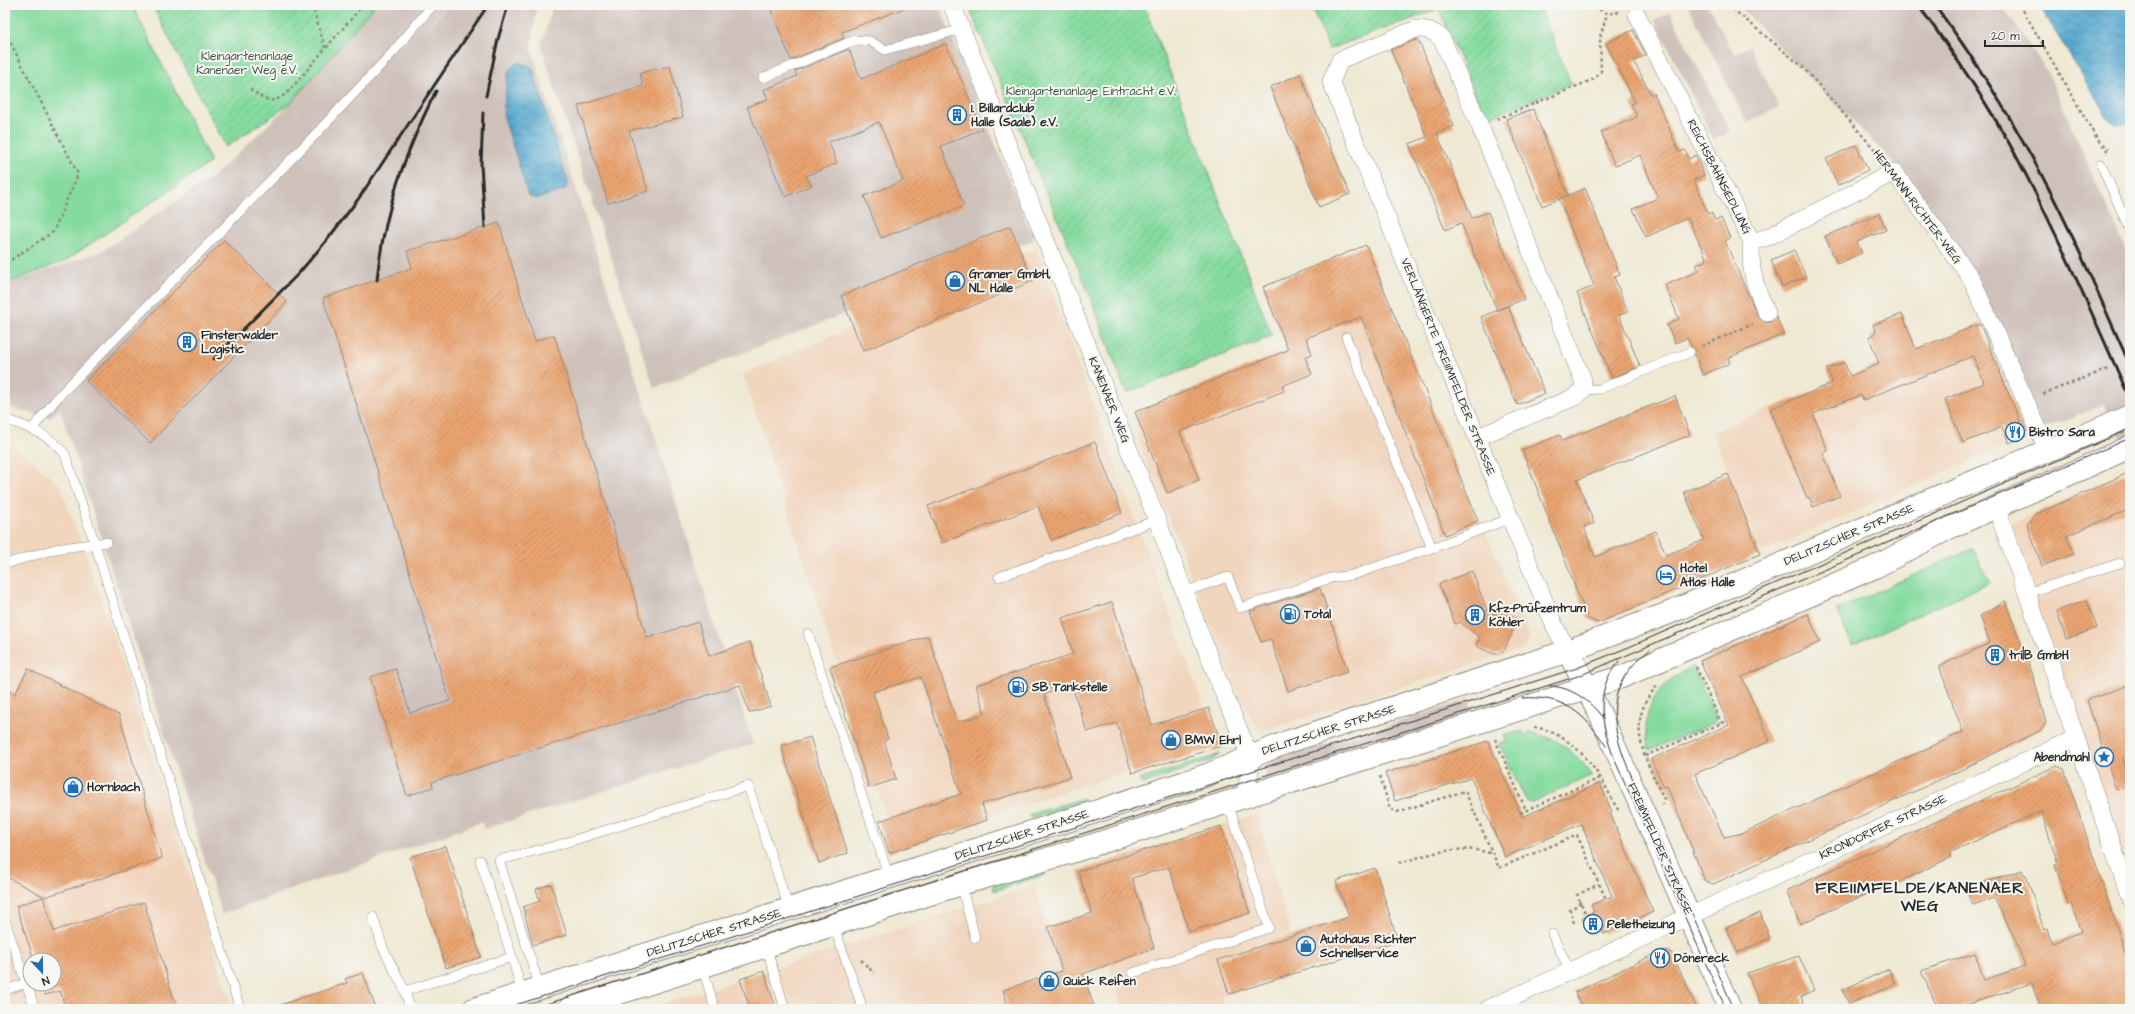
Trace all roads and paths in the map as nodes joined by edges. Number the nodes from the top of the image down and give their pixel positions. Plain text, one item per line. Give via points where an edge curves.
1 (312, 5) edge
2 (363, 5) edge
3 (433, 5) edge
4 (952, 5) edge
5 (1728, 5) edge
6 (2020, 5) edge
7 (1607, 14) dead end
8 (1637, 15) dead end
9 (962, 29) junction
10 (5, 32) edge
11 (325, 48) junction
12 (763, 78) dead end
13 (250, 89) dead end
14 (1480, 126) junction
15 (2101, 164) joint
16 (1894, 172) junction
17 (2130, 231) edge
18 (1752, 242) junction
19 (5, 264) edge
20 (1767, 313) joint
21 (1346, 337) dead end
22 (1690, 352) joint
23 (2108, 369) dead end
24 (1583, 390) junction
25 (2026, 401) junction
26 (2130, 416) edge
27 (5, 419) edge
28 (32, 429) junction
29 (1478, 437) junction
30 (2130, 447) edge
31 (2048, 451) junction
32 (1996, 507) junction
33 (1511, 518) junction
34 (1157, 520) junction
35 (107, 542) dead end
36 (95, 544) junction
37 (1432, 548) junction
38 (2120, 563) dead end
39 (5, 564) edge
40 (999, 577) dead end
41 (1184, 592) junction
42 (2027, 594) junction
43 (808, 633) dead end
44 (1568, 651) junction
45 (1696, 666) dead end
46 (1589, 689) junction
47 (1727, 720) dead end
48 (1721, 723) junction
49 (1532, 726) dead end
50 (1492, 733) dead end
51 (2076, 738) junction
52 (1645, 756) dead end
53 (1249, 757) junction
54 (1379, 771) dead end
55 (1600, 778) junction
56 (1236, 800) junction
57 (1526, 810) junction
58 (1618, 810) dead end
59 (1520, 813) dead end
60 (1493, 855) junction
61 (480, 860) dead end
62 (1399, 864) dead end
63 (888, 877) junction
64 (962, 884) junction
65 (1599, 884) junction
66 (2130, 898) edge
67 (1606, 899) dead end
68 (1581, 902) junction
69 (789, 909) junction
70 (1585, 912) dead end
71 (1689, 916) junction
72 (372, 917) dead end
73 (5, 921) edge
74 (833, 924) junction
75 (1574, 924) dead end
76 (1552, 934) dead end
77 (8, 935) edge
78 (975, 938) dead end
79 (766, 946) junction
80 (512, 957) junction
81 (702, 966) junction
82 (1570, 971) junction
83 (22, 972) edge
84 (1133, 973) dead end
85 (22, 984) edge
86 (5, 990) edge
87 (531, 990) junction
88 (405, 991) junction
89 (29, 992) edge
90 (35, 1009) edge
91 (240, 1009) edge
92 (410, 1009) edge
93 (474, 1009) edge
94 (569, 1009) edge
95 (716, 1009) edge
96 (785, 1009) edge
97 (863, 1009) edge
98 (1488, 1009) edge
99 (1730, 1009) edge

1 - 11 path
2 - 11 path
3 - 28 lane via 320,130 58,397
4 - 9 street, KANENAER WEG
5 - 16 path, HERMANN-RICHTER-WEG via 1803,67
6 - 15 path via 2097,139 2107,149 2100,159
7 - 14 path via 1600,37 1601,71 1594,79
8 - 18 street, REICHSBAHNSIEDLUNG
9 - 12 lane via 885,50 870,41 855,40
9 - 34 street, KANENAER WEG
10 - 19 path via 78,174 54,232
11 - 13 path via 280,100 270,101
14 - 24 street via 1583,380
14 - 29 street, VERLÄNGERTE FREIIMFELDER STRASSE via 1442,39 1435,32 1426,29 1416,29 1340,60 1331,82
15 - 17 lane
16 - 18 street via 1768,237
16 - 25 street, HERMANN-RICHTER-WEG via 1971,278
18 - 20 street, REICHSBAHNSIEDLUNG via 1750,258 1755,284
20 - 22 path via 1766,318
21 - 37 lane
22 - 24 lane via 1600,389
23 - 25 path
24 - 29 street via 1575,397
25 - 31 street, HERMANN-RICHTER-WEG
26 - 31 main road, DELITZSCHER STRASSE
27 - 28 lane
28 - 36 lane via 57,444 64,454
29 - 33 street, VERLÄNGERTE FREIIMFELDER STRASSE
30 - 32 main road
31 - 44 main road, DELITZSCHER STRASSE via 1669,613
32 - 42 street
32 - 46 main road via 1951,527 1875,567 1685,651
33 - 37 lane
33 - 44 street, VERLÄNGERTE FREIIMFELDER STRASSE via 1555,626
34 - 40 lane
34 - 41 street, KANENAER WEG
35 - 36 lane
36 - 39 lane via 55,548
36 - 91 lane
37 - 41 lane via 1240,608 1228,577
38 - 42 lane
41 - 53 street, KANENAER WEG via 1248,749
42 - 51 street
43 - 63 lane
44 - 46 main road
44 - 53 main road, DELITZSCHER STRASSE
45 - 48 path
46 - 56 main road
46 - 71 main road, FREIIMFELDER STRASSE
47 - 48 path
48 - 52 path
49 - 55 path via 1555,732 1565,738 1584,756
50 - 57 path
51 - 66 street
51 - 71 street, KRONDORFER STRASSE
53 - 56 street, KANENAER WEG via 1250,772
53 - 63 main road, DELITZSCHER STRASSE via 1207,775
54 - 60 path via 1390,809 1397,812 1465,791
55 - 57 path
55 - 58 path
56 - 64 main road
56 - 84 lane via 1269,928
57 - 59 path
60 - 62 path via 1470,850 1445,851
60 - 65 path via 1499,868 1577,835
61 - 80 lane
63 - 69 main road, DELITZSCHER STRASSE
64 - 74 main road
64 - 78 lane
65 - 67 path
65 - 68 path via 1577,895
68 - 70 path
68 - 75 path via 1570,910
69 - 87 main road, DELITZSCHER STRASSE
69 - 87 lane via 748,786 558,845 499,860
71 - 82 street, KRONDORFER STRASSE
71 - 99 main road, FREIIMFELDER STRASSE
72 - 88 lane via 383,948
73 - 77 lane
74 - 79 main road
74 - 97 lane
76 - 82 lane
77 - 83 lane
79 - 81 main road
79 - 96 lane
80 - 87 lane
80 - 88 lane
81 - 94 main road via 602,1003
81 - 95 lane
82 - 98 street, KRONDORFER STRASSE
85 - 86 lane
87 - 93 main road, DELITZSCHER STRASSE
88 - 92 lane
89 - 90 lane

